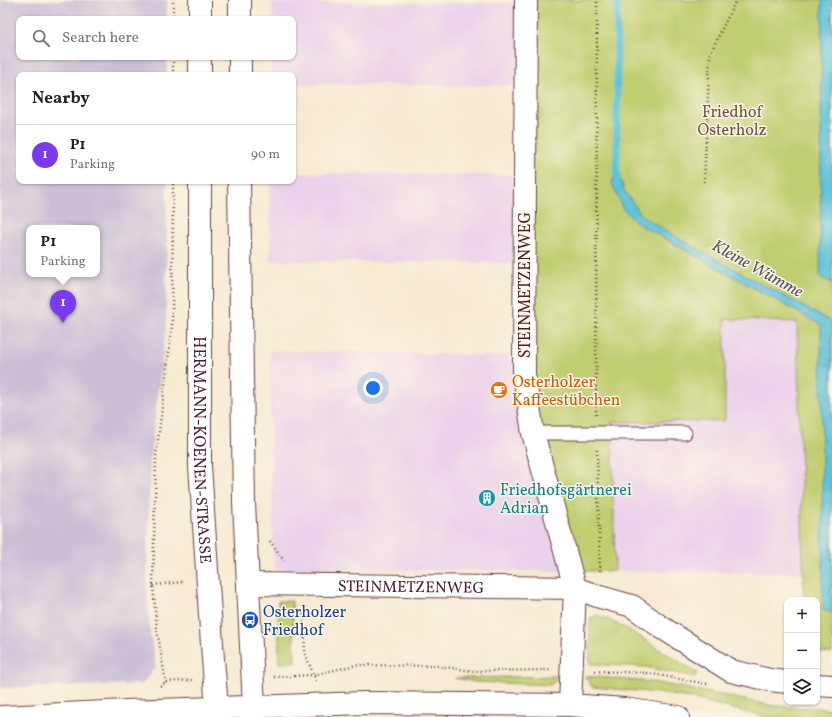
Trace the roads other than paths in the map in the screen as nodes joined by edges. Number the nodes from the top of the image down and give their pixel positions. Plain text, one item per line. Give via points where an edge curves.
1 (200, 0) edge
2 (240, 0) edge
3 (526, 0) edge
4 (200, 16) edge
5 (240, 16) edge
6 (200, 60) edge
7 (240, 60) edge
8 (200, 72) edge
9 (240, 72) edge
10 (200, 184) edge
11 (239, 184) edge
12 (533, 433) junction
13 (685, 433) dead end
14 (248, 584) junction
15 (575, 588) junction
16 (784, 682) edge
17 (820, 685) edge
18 (832, 686) edge
19 (570, 705) junction
20 (254, 712) edge
21 (218, 713) edge
22 (1, 717) edge
23 (678, 717) edge

1 - 4 main road
2 - 5 main road
3 - 12 main road, STEINMETZENWEG via 524,374
6 - 8 main road
7 - 9 main road
10 - 21 main road, HERMANN-KOENEN-STRASSE via 200,466
11 - 14 main road via 244,495
12 - 13 lane
12 - 15 main road, STEINMETZENWEG
14 - 15 main road, STEINMETZENWEG
14 - 20 main road
15 - 16 main road, STEINMETZENWEG via 632,606 732,671
15 - 19 main road, STEINMETZENWEG
17 - 18 main road
19 - 20 main road via 365,703
19 - 23 main road
20 - 21 main road
21 - 22 main road via 172,710

